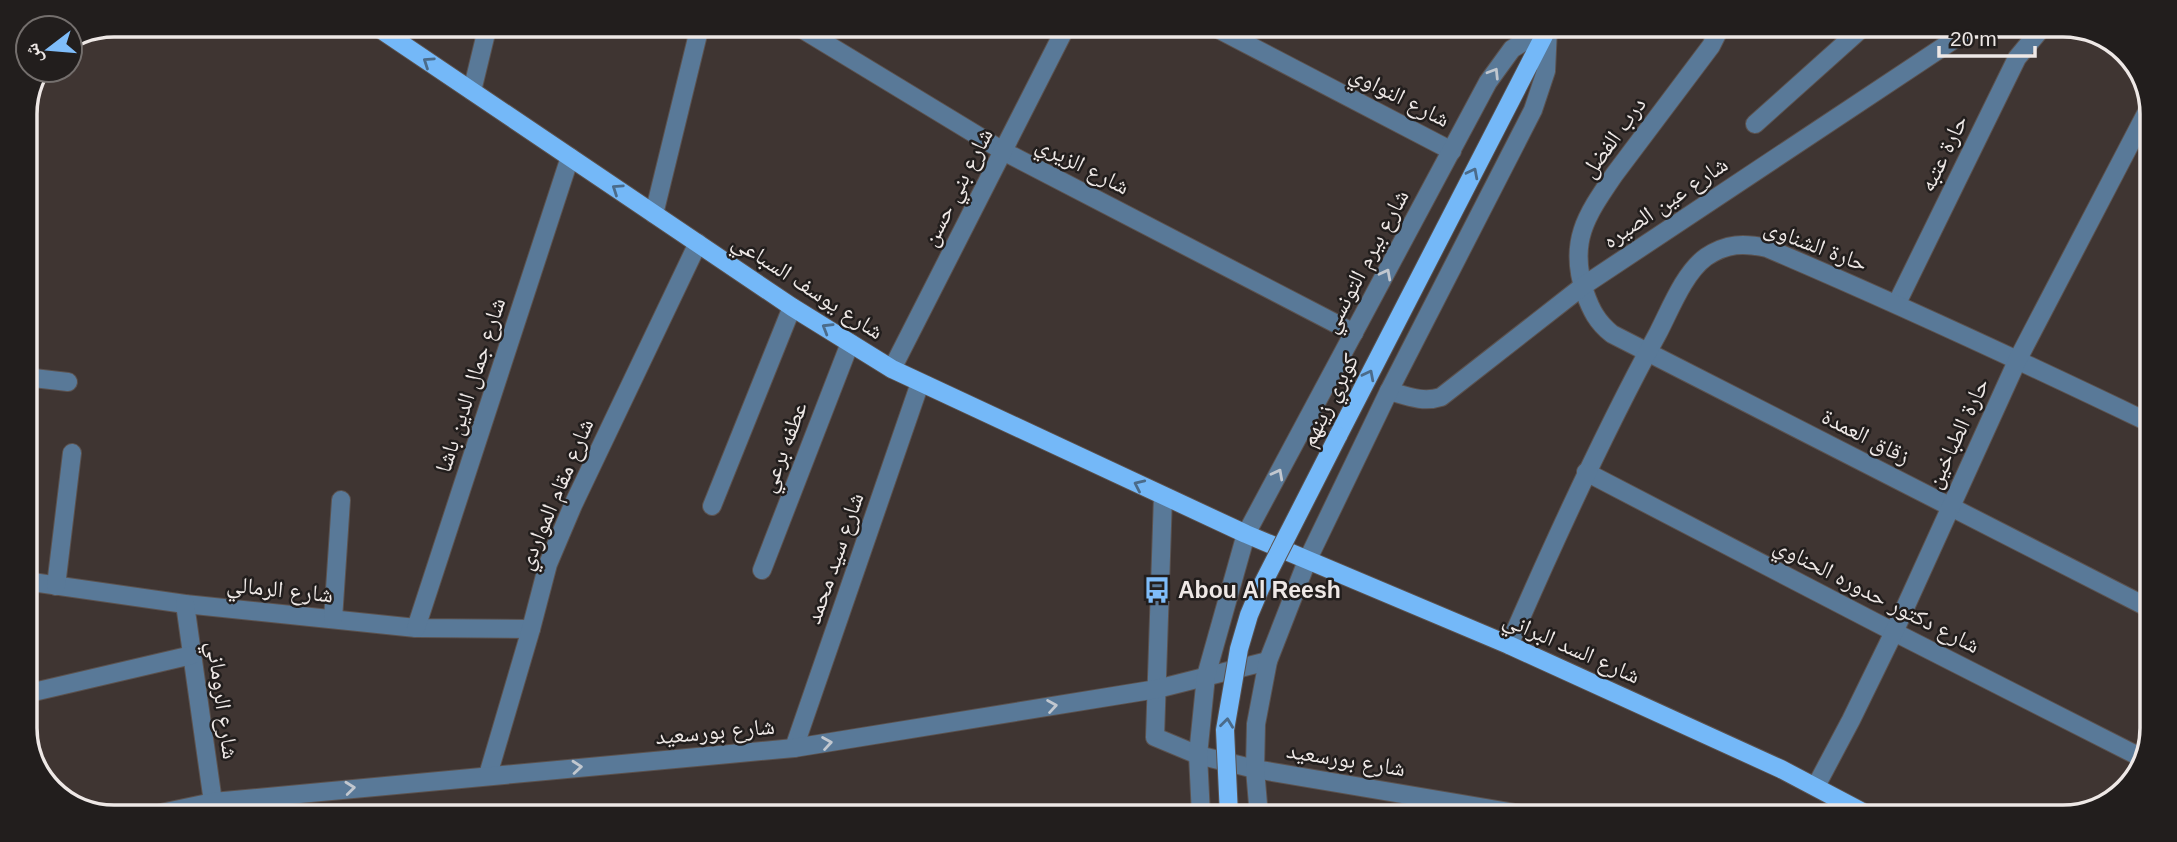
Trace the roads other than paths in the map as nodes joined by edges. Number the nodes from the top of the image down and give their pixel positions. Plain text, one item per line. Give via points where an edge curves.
1 (392, 37) edge
2 (485, 37) edge
3 (697, 37) edge
4 (815, 37) edge
5 (1061, 37) edge
6 (1233, 37) edge
7 (1533, 37) edge
8 (1543, 37) edge
9 (1548, 37) edge
10 (1716, 37) edge
11 (1852, 37) edge
12 (1958, 37) edge
13 (2034, 37) edge
14 (472, 91) junction
15 (1755, 124) dead end
16 (2140, 125) edge
17 (1003, 151) junction
18 (1452, 151) junction
19 (570, 157) junction
20 (654, 214) junction
21 (698, 243) junction
22 (1583, 286) junction
23 (1896, 303) junction
24 (792, 307) junction
25 (1354, 333) junction
26 (850, 343) junction
27 (1647, 351) junction
28 (2018, 359) junction
29 (892, 369) junction
30 (37, 378) edge
31 (68, 382) dead end
32 (920, 383) junction
33 (1389, 391) junction
34 (2140, 417) edge
35 (72, 453) dead end
36 (1586, 472) junction
37 (1163, 496) junction
38 (341, 500) dead end
39 (712, 506) dead end
40 (1950, 506) junction
41 (1246, 534) junction
42 (1307, 561) junction
43 (762, 570) dead end
44 (37, 583) edge
45 (56, 586) junction
46 (2140, 603) edge
47 (185, 604) junction
48 (333, 619) junction
49 (416, 628) junction
50 (531, 629) junction
51 (1894, 632) junction
52 (1509, 645) junction
53 (192, 654) junction
54 (1268, 661) junction
55 (1206, 676) junction
56 (1157, 689) junction
57 (37, 691) edge
58 (794, 748) junction
59 (1198, 755) junction
60 (2135, 755) edge
61 (1255, 769) junction
62 (488, 775) junction
63 (1816, 786) junction
64 (213, 802) junction
65 (199, 805) edge
66 (1200, 805) edge
67 (1228, 805) edge
68 (1258, 805) edge
69 (1467, 805) edge
70 (1850, 805) edge

14 -> 1 main road, شارع يوسف السباعي
2 - 14 street
3 - 20 street
4 - 17 street, شارع الزيري
5 - 17 street, شارع بني حسن
6 - 18 street, شارع النواوي
18 -> 7 street, شارع بيرم التونسي via 1501,62
67 -> 8 main road, كوبري زينهم, bridge via 1225,730 1249,615
9 - 33 street via 1546,71 1533,110
10 - 22 street, درب الفضل via 1595,206 1579,237 1577,257
11 - 15 street
12 - 22 street, شارع عين الصيره
13 - 23 street, حارة عتبه via 2017,58
14 - 19 main road, شارع يوسف السباعي
16 - 28 street, حارة الطباخين
17 - 25 street, شارع الزيري
17 - 29 street, شارع بني حسن
25 -> 18 street, شارع بيرم التونسي
20 -> 19 main road, شارع يوسف السباعي
19 - 49 street, شارع جمال الدين باشا
20 - 21 main road, شارع يوسف السباعي
21 - 24 main road, شارع يوسف السباعي
21 - 50 street, شارع مقام المواردي via 558,540
22 - 27 street, زقاق العمدة via 1595,318 1612,334
22 - 33 street, شارع عين الصيره via 1441,397 1431,401
23 - 27 street, حارة الشناوى via 1767,248 1744,243 1705,258 1690,273
23 - 28 street, حارة الشناوى
26 -> 24 main road, شارع يوسف السباعي
24 - 39 street
41 -> 25 street, شارع بيرم التونسي
26 - 29 main road, شارع يوسف السباعي
26 - 43 street, عطفه برعي
27 - 36 street, حارة الشناوى
27 - 40 street, زقاق العمدة
28 - 34 street, حارة الشناوى
28 - 40 street, حارة الطباخين
29 - 32 main road, شارع يوسف السباعي
30 - 31 street
37 -> 32 main road, شارع يوسف السباعي
32 - 58 street, شارع سيد محمد
33 - 42 street
35 - 45 street
36 - 51 street, شارع دكتور حدوره الحناوي
36 - 52 street, حارة الشناوى
37 - 41 main road, شارع يوسف السباعي
37 - 56 street
38 - 48 street
40 - 46 street, زقاق العمدة
40 - 51 street, حارة الطباخين
41 - 42 main road, شارع السد البراني
41 - 55 street, شارع بيرم التونسي
42 - 52 main road, شارع السد البراني
42 - 54 street
44 - 45 street, شارع الرمالي
45 - 47 street, شارع الرمالي
47 - 48 street, شارع الرمالي
47 - 53 street, شارع الروماني
48 - 49 street, شارع الرمالي
49 - 50 street, شارع الرمالي
50 - 62 street, شارع مقام المواردي
51 - 60 street, شارع دكتور حدوره الحناوي
51 - 63 street, حارة الطباخين
52 - 63 main road, شارع السد البراني
53 - 57 street
53 - 64 street, شارع الروماني
54 - 55 street, شارع بورسعيد
54 - 61 street via 1256,724
55 - 56 street, شارع بورسعيد
55 - 59 street, شارع بيرم التونسي
58 -> 56 street, شارع بورسعيد
56 - 59 street, شارع بورسعيد via 1155,737
62 -> 58 street, شارع بورسعيد
59 - 61 street, شارع بورسعيد
59 - 66 street, شارع بيرم التونسي
61 - 68 street
61 - 69 street, شارع بورسعيد
64 -> 62 street, شارع بورسعيد
63 - 70 main road, شارع السد البراني
64 - 65 street, شارع بورسعيد

